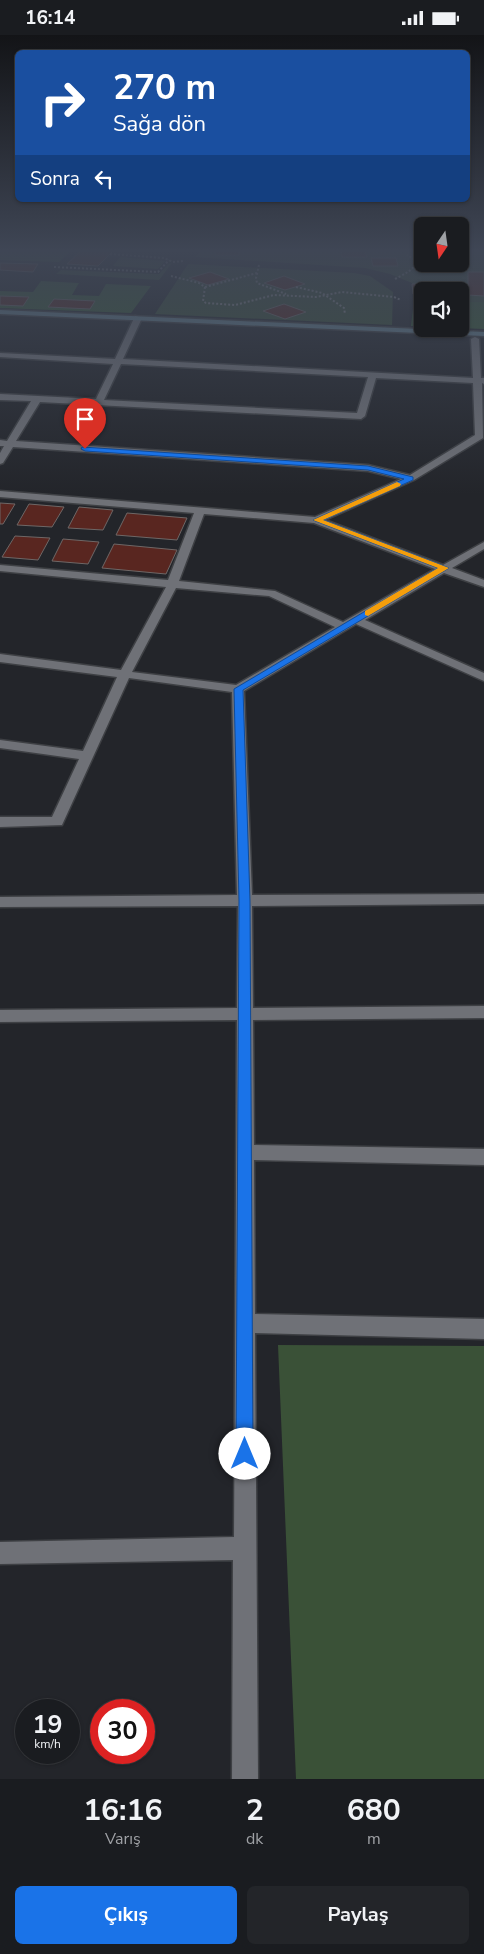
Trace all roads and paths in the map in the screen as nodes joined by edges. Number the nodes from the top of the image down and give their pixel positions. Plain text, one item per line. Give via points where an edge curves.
1 (132, 331) edge
2 (360, 331) edge
3 (481, 337) edge
4 (0, 355) edge
5 (119, 362) junction
6 (373, 375) junction
7 (481, 381) edge
8 (0, 397) edge
9 (37, 399) junction
10 (99, 402) junction
11 (4, 443) edge
12 (0, 461) edge
13 (411, 478) junction
14 (0, 494) edge
15 (200, 510) junction
16 (316, 520) junction
17 (484, 545) edge
18 (0, 568) edge
19 (445, 568) junction
20 (484, 584) edge
21 (172, 585) junction
22 (356, 620) junction
23 (344, 627) junction
24 (0, 659) edge
25 (124, 675) junction
26 (484, 677) edge
27 (238, 689) junction
28 (0, 744) edge
29 (88, 756) junction
30 (0, 822) edge
31 (484, 899) edge
32 (245, 901) junction
33 (0, 902) edge
34 (484, 1012) edge
35 (245, 1013) junction
36 (0, 1016) edge
37 (245, 1152) junction
38 (484, 1157) edge
39 (245, 1323) junction
40 (484, 1329) edge
41 (245, 1548) junction
42 (0, 1553) edge
43 (244, 1779) edge

1 - 5 street
2 - 3 main road
3 - 7 street
4 - 5 street
5 - 6 street
5 - 10 street
6 - 7 street
6 - 10 street via 361,415
7 - 13 street via 480,436
8 - 9 street
9 - 10 street
9 - 11 street
11 - 12 street
11 - 13 street via 368,468
13 - 16 street
14 - 15 street
15 - 16 street
15 - 21 street
16 - 19 street
17 - 19 street
18 - 21 street
19 - 20 street
19 - 22 street
21 - 23 street via 271,593
21 - 25 street
22 - 23 street
22 - 26 street
23 - 27 street
24 - 25 street
25 - 27 street
25 - 29 street
27 - 32 street
28 - 29 street
29 - 30 street via 57,822
31 - 32 street
32 - 33 street
32 - 35 street
34 - 35 street
35 - 36 street
35 - 37 street
37 - 38 street
37 - 39 street
39 - 40 street
39 - 41 street
41 - 42 street
41 - 43 street

